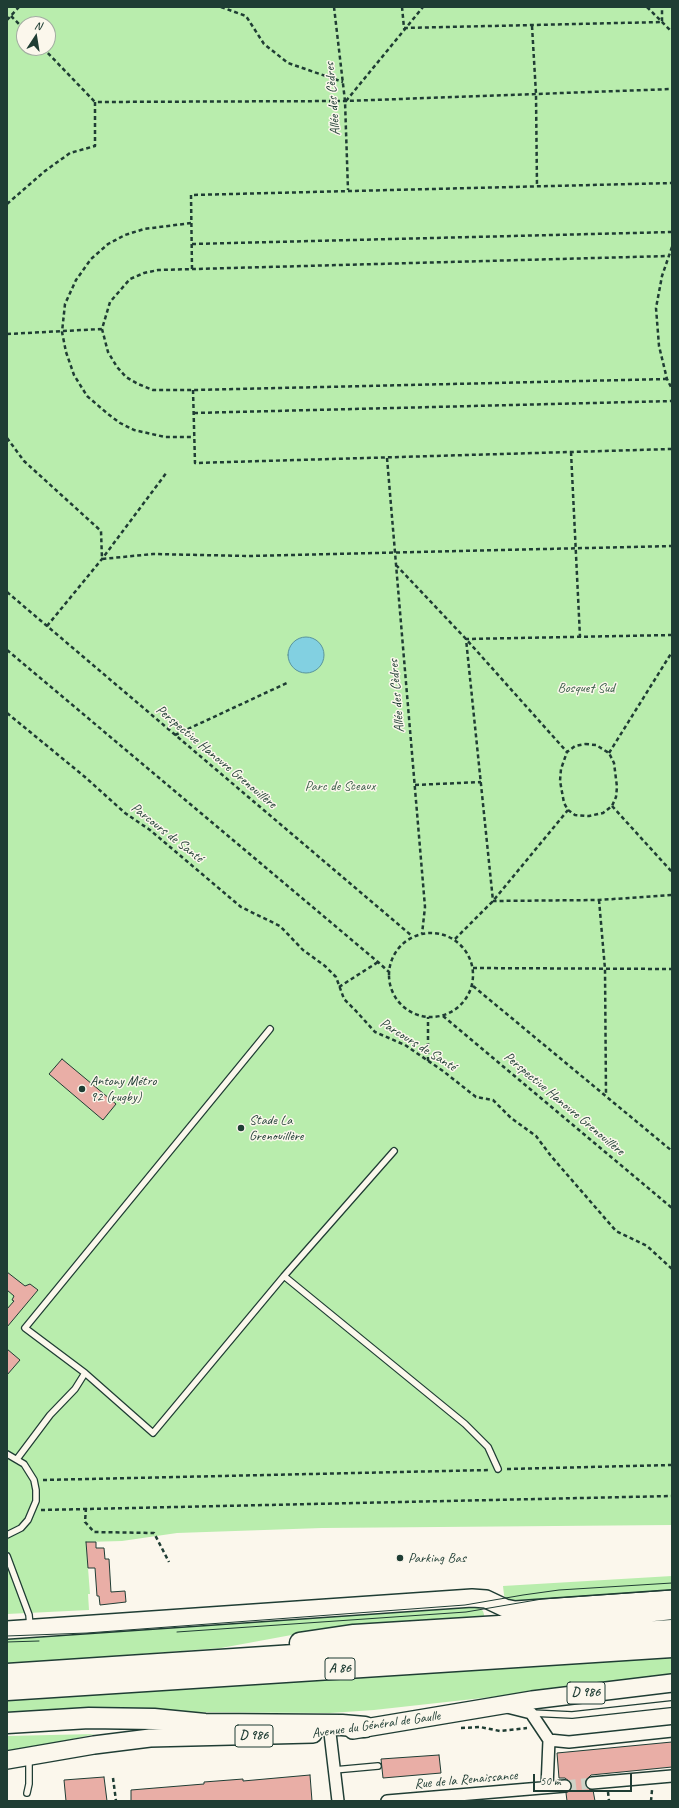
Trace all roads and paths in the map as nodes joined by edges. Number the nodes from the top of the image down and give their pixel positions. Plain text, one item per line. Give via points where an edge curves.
1 (19, 7) edge
2 (221, 7) edge
3 (334, 7) edge
4 (402, 7) edge
5 (423, 7) edge
6 (647, 7) edge
7 (662, 7) edge
8 (11, 16) junction
9 (7, 20) edge
10 (16, 21) edge
11 (662, 22) junction
12 (532, 26) junction
13 (404, 28) junction
14 (672, 32) edge
15 (51, 56) edge
16 (343, 82) junction
17 (672, 89) edge
18 (536, 94) junction
19 (346, 101) junction
20 (95, 102) junction
21 (672, 184) edge
22 (537, 187) junction
23 (348, 190) junction
24 (7, 204) edge
25 (191, 223) junction
26 (672, 232) edge
27 (192, 244) junction
28 (672, 247) edge
29 (668, 256) junction
30 (192, 269) junction
31 (102, 329) junction
32 (62, 332) junction
33 (7, 334) edge
34 (667, 379) junction
35 (672, 389) edge
36 (193, 390) junction
37 (672, 401) edge
38 (194, 413) junction
39 (194, 437) junction
40 (7, 438) edge
41 (672, 449) edge
42 (571, 452) junction
43 (387, 458) junction
44 (167, 472) dead end
45 (672, 546) edge
46 (576, 548) junction
47 (395, 553) junction
48 (102, 559) junction
49 (396, 565) junction
50 (7, 592) edge
51 (47, 626) junction
52 (672, 635) edge
53 (580, 637) junction
54 (466, 640) junction
55 (7, 650) edge
56 (672, 652) edge
57 (289, 682) dead end
58 (7, 713) edge
59 (175, 735) junction
60 (566, 752) junction
61 (609, 753) junction
62 (481, 782) junction
63 (415, 785) junction
64 (612, 806) junction
65 (568, 810) junction
66 (672, 872) edge
67 (672, 895) edge
68 (599, 900) junction
69 (493, 901) junction
70 (422, 934) junction
71 (412, 936) junction
72 (455, 940) junction
73 (378, 962) junction
74 (473, 968) junction
75 (605, 969) junction
76 (672, 969) edge
77 (389, 972) junction
78 (473, 986) junction
79 (339, 987) junction
80 (443, 1016) junction
81 (428, 1017) junction
82 (270, 1029) dead end
83 (428, 1061) junction
84 (606, 1095) junction
85 (394, 1151) dead end
86 (672, 1151) edge
87 (672, 1208) edge
88 (672, 1269) edge
89 (284, 1276) junction
90 (85, 1373) junction
91 (7, 1454) edge
92 (17, 1458) junction
93 (672, 1465) edge
94 (498, 1469) junction
95 (34, 1480) junction
96 (672, 1496) edge
97 (86, 1508) junction
98 (34, 1510) junction
99 (7, 1535) edge
100 (7, 1556) edge
101 (169, 1562) dead end
102 (672, 1599) edge
103 (672, 1609) edge
104 (30, 1629) junction
105 (7, 1630) edge
106 (672, 1630) edge
107 (672, 1647) edge
108 (277, 1656) junction
109 (7, 1674) edge
110 (672, 1683) edge
111 (7, 1690) edge
112 (672, 1704) edge
113 (501, 1706) junction
114 (531, 1713) junction
115 (7, 1723) edge
116 (365, 1727) junction
117 (672, 1731) edge
118 (330, 1733) junction
119 (549, 1740) junction
120 (29, 1755) junction
121 (7, 1760) edge
122 (378, 1766) dead end
123 (334, 1770) junction
124 (672, 1776) edge
125 (113, 1778) dead end
126 (592, 1783) tunnel mouth
127 (565, 1786) tunnel mouth
128 (547, 1787) junction
129 (27, 1793) dead end
130 (116, 1801) edge
131 (338, 1801) edge
132 (387, 1801) edge

1 - 8 path
2 - 16 path via 246,16 264,44 288,63
3 - 16 path, Allée des Cèdres
4 - 13 path
5 - 13 path
6 - 11 path
7 - 11 path
8 - 9 path
8 - 10 path
11 - 12 path
11 - 14 path
12 - 13 path
12 - 18 path
13 - 19 path
15 - 20 path
16 - 19 path, Allée des Cèdres
17 - 18 path
18 - 19 path
18 - 22 path
19 - 20 path
19 - 23 path, Allée des Cèdres
20 - 24 path via 95,146 70,153
21 - 22 path
22 - 23 path
23 - 25 path via 191,195
25 - 27 path
25 - 32 path via 144,229 108,244 91,259 76,280 65,304
26 - 27 path
27 - 30 path
28 - 29 path
29 - 30 path
29 - 34 path via 656,308 659,346
30 - 31 path via 158,270 130,279 110,302
31 - 32 path
31 - 36 path via 108,352 126,377 153,390
32 - 33 path
32 - 39 path via 74,375 87,396 108,414 134,430 165,436
34 - 35 path
34 - 36 path
36 - 38 path
37 - 38 path
38 - 39 path
39 - 43 path via 195,463
40 - 48 path via 24,461 101,531
41 - 42 path
42 - 43 path
42 - 46 path
43 - 47 path, Allée des Cèdres
44 - 48 path
45 - 46 path
46 - 47 path
46 - 53 path
47 - 48 path via 248,556 153,554
47 - 49 path, Allée des Cèdres
48 - 51 path
49 - 54 path
49 - 63 path, Allée des Cèdres
50 - 51 path, Perspective Hanovre Grenouillère
51 - 59 path, Perspective Hanovre Grenouillère
52 - 53 path
53 - 54 path
54 - 60 path
54 - 62 path
55 - 73 path
56 - 61 path
57 - 59 path
58 - 79 path, Parcours de Santé via 241,907 280,926 303,950 336,977
59 - 71 path, Perspective Hanovre Grenouillère
60 - 61 path via 575,746 585,744 596,745
60 - 65 path via 560,781
61 - 64 path via 614,763 617,787
62 - 63 path
62 - 69 path
63 - 70 path, Allée des Cèdres via 425,907
64 - 65 path via 603,813 589,816 576,815
64 - 66 path
65 - 69 path
67 - 68 path
68 - 69 path
68 - 75 path
69 - 72 path
70 - 71 path
70 - 72 path via 437,933
71 - 77 path via 397,950 391,960
72 - 74 path via 463,947
73 - 77 path
73 - 79 path
74 - 75 path
74 - 78 path
75 - 76 path
75 - 84 path
77 - 81 path via 393,995 404,1008
78 - 80 path via 462,1004
78 - 84 path
79 - 83 path, Parcours de Santé via 344,1000 375,1032 405,1045
80 - 81 path
80 - 87 path, Perspective Hanovre Grenouillère
81 - 83 path
82 - 90 lane via 25,1328
83 - 88 path, Parcours de Santé via 476,1097 493,1100 536,1136 616,1231 647,1246
84 - 86 path
85 - 89 lane
89 - 90 lane via 153,1433
89 - 94 lane via 464,1424 488,1447
90 - 92 lane via 75,1389 50,1415
91 - 92 lane
92 - 95 lane
93 - 94 path
94 - 95 path
95 - 98 lane
96 - 97 path
97 - 98 path
97 - 101 path via 85,1522 94,1532 154,1533
98 - 99 lane via 21,1528
100 - 104 lane via 29,1615
102 - 104 main road via 515,1610 504,1608 486,1599 472,1598
103 - 108 highway via 532,1624 354,1635 290,1644
104 - 105 main road
106 - 108 highway, A 86
107 - 111 highway, A 86
108 - 109 highway, A 86
110 - 113 main road, Avenue du Général de Gaulle / D 986
112 - 114 lane via 572,1715
113 - 114 street
113 - 116 main road, Avenue du Général de Gaulle / D 986
114 - 119 street
115 - 116 highway via 89,1718 205,1724
116 - 118 main road, Avenue du Général de Gaulle / D 986
117 - 119 street via 569,1742
118 - 120 main road, Avenue du Général de Gaulle / D 986 via 150,1738
118 - 123 street
119 - 128 street
120 - 121 main road, Avenue du Général de Gaulle / D 986
120 - 129 lane
122 - 123 lane
123 - 131 street
124 - 126 street
125 - 130 path
127 - 128 street, Rue de la Renaissance
128 - 132 street, Rue de la Renaissance

